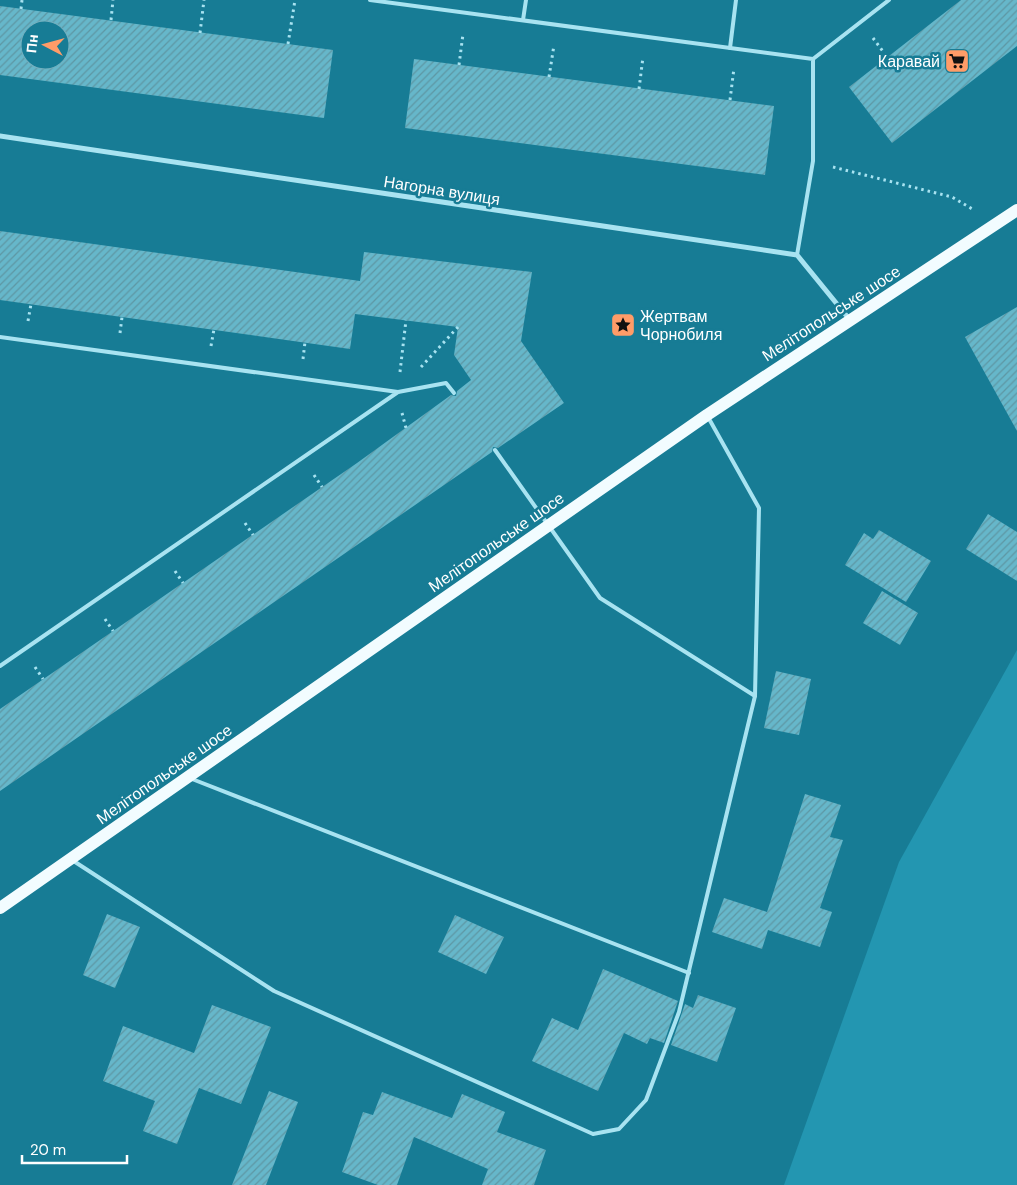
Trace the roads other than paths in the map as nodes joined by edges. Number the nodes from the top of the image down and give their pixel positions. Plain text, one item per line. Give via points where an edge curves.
1 (370, 0) edge
2 (526, 0) edge
3 (736, 0) edge
4 (889, 0) edge
5 (523, 20) junction
6 (730, 48) junction
7 (813, 59) junction
8 (0, 136) edge
9 (1017, 210) edge
10 (797, 255) junction
11 (850, 320) junction
12 (0, 337) edge
13 (398, 392) junction
14 (454, 393) dead end
15 (707, 415) junction
16 (495, 450) dead end
17 (549, 525) junction
18 (0, 666) edge
19 (755, 696) junction
20 (188, 777) junction
21 (71, 859) junction
22 (0, 908) edge
23 (688, 973) junction

1 - 5 lane
2 - 5 lane
3 - 6 lane
4 - 7 lane
5 - 6 lane
6 - 7 lane
7 - 10 lane via 813,162
8 - 10 street, Нагорна вулиця
9 - 11 main road, Мелітопольське шосе
10 - 11 street
11 - 15 main road, Мелітопольське шосе
12 - 13 lane
13 - 14 lane via 446,383
13 - 18 lane
15 - 17 main road, Мелітопольське шосе
15 - 19 lane via 759,508
16 - 17 lane
17 - 19 lane via 600,598
17 - 20 main road, Мелітопольське шосе
19 - 23 lane
20 - 21 main road, Мелітопольське шосе
20 - 23 lane
21 - 22 main road, Мелітопольське шосе
21 - 23 lane via 274,991 593,1134 619,1129 646,1100 679,1012

